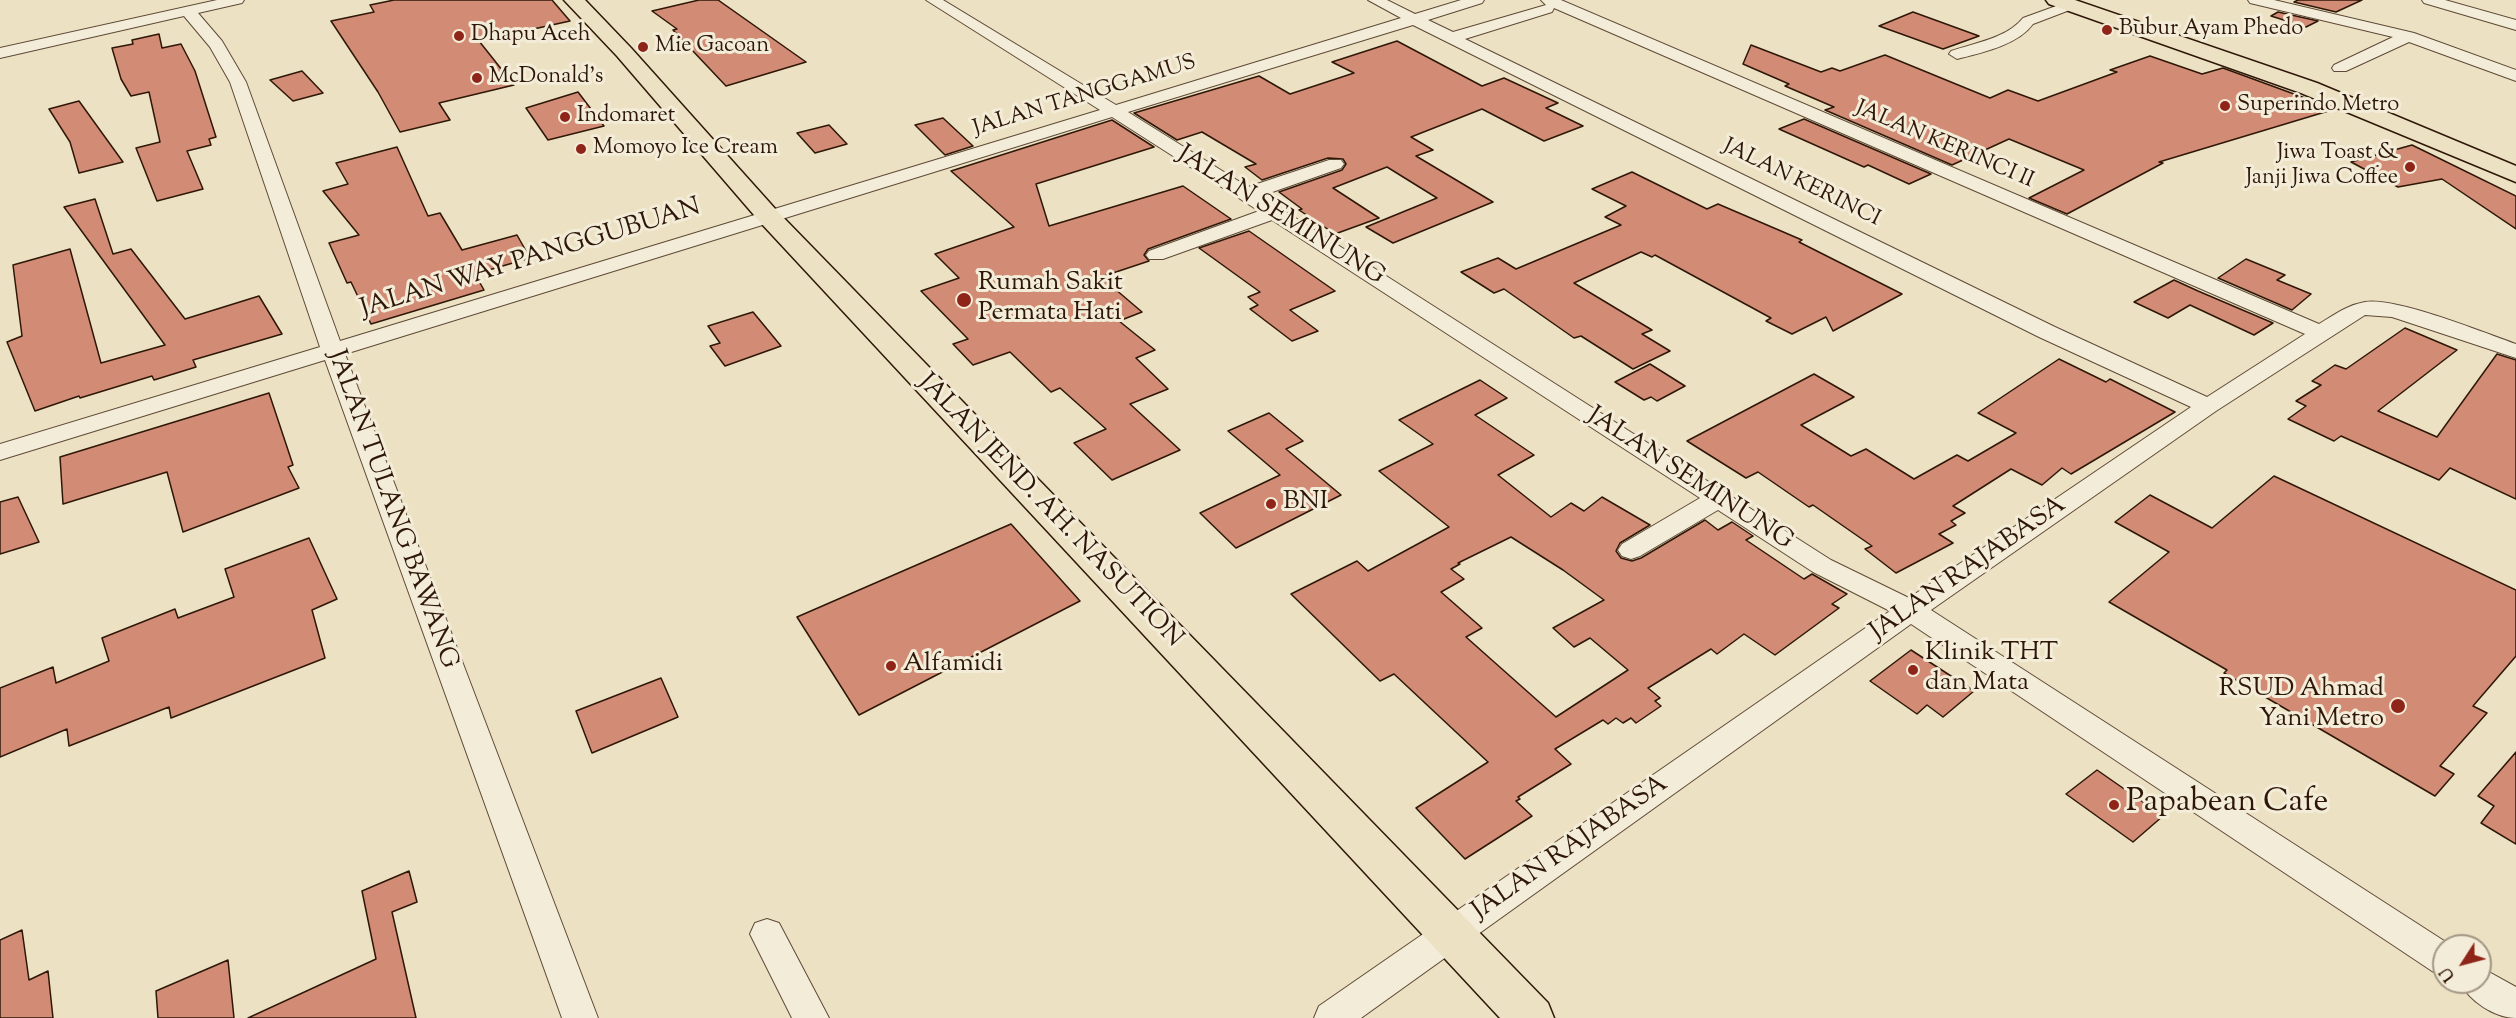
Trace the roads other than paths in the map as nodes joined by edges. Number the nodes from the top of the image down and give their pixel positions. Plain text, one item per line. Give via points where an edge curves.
1 (237, 0) edge
2 (574, 0) edge
3 (933, 0) edge
4 (1375, 0) edge
5 (1477, 0) edge
6 (2255, 0) edge
7 (2429, 0) edge
8 (2063, 2) edge
9 (1548, 5) edge
10 (2516, 7) edge
11 (187, 11) junction
12 (2483, 16) junction
13 (1413, 19) junction
14 (2516, 25) edge
15 (2408, 36) junction
16 (1451, 38) junction
17 (0, 53) edge
18 (1957, 54) dead end
19 (2340, 68) dead end
20 (2516, 76) edge
21 (1114, 111) junction
22 (1335, 164) dead end
23 (2516, 176) edge
24 (1244, 195) junction
25 (1273, 213) junction
26 (769, 217) junction
27 (1155, 255) dead end
28 (2321, 333) junction
29 (2516, 351) edge
30 (333, 352) junction
31 (2208, 406) junction
32 (0, 452) edge
33 (1718, 499) junction
34 (1631, 550) dead end
35 (1911, 610) junction
36 (767, 934) dead end
37 (1451, 934) junction
38 (2432, 952) edge
39 (2492, 991) edge
40 (2516, 1007) edge
41 (580, 1018) edge
42 (811, 1018) edge
43 (1332, 1018) edge
44 (1531, 1018) edge

1 - 11 street
2 - 26 main road, JALAN JEND. AH. NASUTION
3 - 21 street, JALAN SEMINUNG
4 - 13 street, JALAN KERINCI
5 - 13 street, JALAN TANGGAMUS
6 - 15 street
7 - 12 street
8 - 18 street via 2011,35
8 - 23 main road via 2309,88
9 - 16 street
9 - 28 street, JALAN KERINCI II
10 - 12 street
11 - 17 street
11 - 30 street, JALAN TULANG BAWANG via 225,55 238,82
12 - 14 street
13 - 16 street, JALAN KERINCI
13 - 21 street, JALAN TANGGAMUS
15 - 19 street
15 - 20 street
16 - 31 street, JALAN KERINCI via 2047,332
21 - 24 street, JALAN SEMINUNG
21 - 26 street, JALAN TANGGAMUS
22 - 24 street
24 - 25 street, JALAN SEMINUNG
25 - 27 street
25 - 33 street, JALAN SEMINUNG
26 - 30 street, JALAN WAY PANGGUBUAN
26 - 37 main road, JALAN JEND. AH. NASUTION
28 - 29 street, JALAN RAJABASA via 2361,308 2377,307
28 - 31 street, JALAN RAJABASA
30 - 32 street, JALAN WAY PANGGUBUAN
30 - 41 street, JALAN TULANG BAWANG
31 - 35 street, JALAN RAJABASA
33 - 34 street
33 - 35 street, JALAN SEMINUNG via 1822,566
35 - 37 street, JALAN RAJABASA
35 - 38 street, JALAN SEMINUNG
36 - 42 street
37 - 43 street, JALAN RAJABASA
37 - 44 main road, JALAN JEND. AH. NASUTION
39 - 40 street

